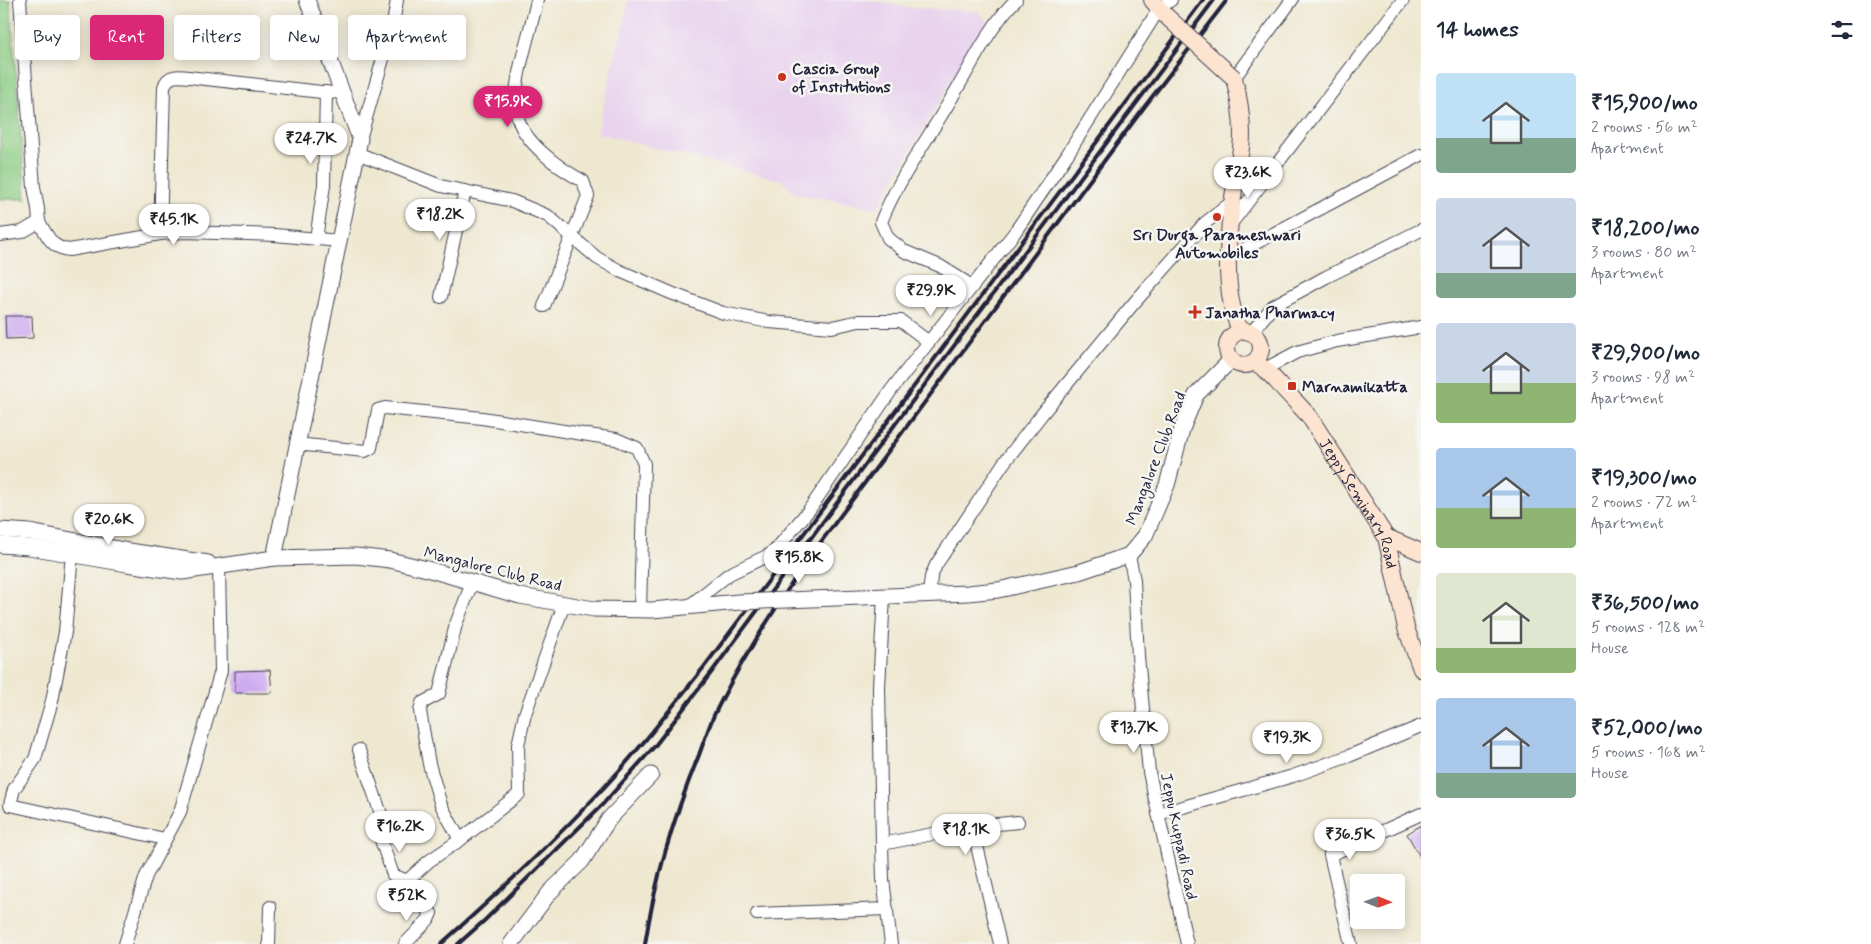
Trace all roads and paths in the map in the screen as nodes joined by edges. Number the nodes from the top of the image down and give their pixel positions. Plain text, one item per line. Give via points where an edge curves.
1 (20, 0) edge
2 (306, 0) edge
3 (397, 0) edge
4 (537, 0) edge
5 (1016, 0) edge
6 (1292, 0) edge
7 (1403, 0) edge
8 (1162, 6) edge
9 (1234, 78) junction
10 (326, 92) junction
11 (342, 92) junction
12 (359, 146) junction
13 (1421, 155) edge
14 (465, 191) junction
15 (1232, 202) junction
16 (38, 222) junction
17 (1230, 225) junction
18 (1421, 230) edge
19 (160, 234) junction
20 (0, 235) edge
21 (570, 236) junction
22 (316, 239) junction
23 (339, 241) junction
24 (1228, 258) junction
25 (972, 286) junction
26 (441, 297) dead end
27 (544, 306) dead end
28 (1421, 327) edge
29 (1246, 331) junction
30 (929, 342) junction
31 (1231, 360) junction
32 (1260, 366) junction
33 (296, 444) junction
34 (0, 530) edge
35 (1386, 537) junction
36 (0, 545) edge
37 (1421, 552) edge
38 (72, 554) junction
39 (1129, 555) junction
40 (274, 558) junction
41 (219, 565) junction
42 (472, 583) junction
43 (928, 594) junction
44 (884, 596) junction
45 (564, 604) junction
46 (688, 607) junction
47 (640, 610) junction
48 (1421, 669) edge
49 (1421, 726) edge
50 (359, 750) dead end
51 (651, 775) dead end
52 (1158, 814) junction
53 (1421, 814) edge
54 (1018, 822) dead end
55 (968, 827) junction
56 (166, 839) junction
57 (460, 840) junction
58 (882, 844) junction
59 (407, 881) junction
60 (270, 907) dead end
61 (887, 909) junction
62 (756, 914) dead end
63 (517, 941) edge
64 (125, 944) edge
65 (269, 944) edge
66 (404, 944) edge
67 (891, 944) edge
68 (1000, 944) edge
69 (1187, 944) edge
70 (1351, 944) edge

1 - 16 street
2 - 11 street
3 - 12 street
4 - 21 street via 517,86 517,114 524,132 542,152 583,181 588,196
5 - 25 street via 990,34 897,189 881,222 888,238 904,250 940,266
6 - 9 street
7 - 17 street
8 - 9 main road, bridge
8 - 25 street via 1015,232
9 - 15 main road via 1242,136
10 - 11 street
10 - 19 street via 183,76 165,80
10 - 22 street via 324,185
11 - 12 street
12 - 14 street via 441,186
12 - 23 street
13 - 24 street
14 - 21 street via 512,201 548,216
14 - 26 street
15 - 17 main road
15 - 43 street via 1205,223 1022,438 936,565
16 - 19 street via 54,245 69,250
16 - 20 street via 22,232
17 - 24 main road
18 - 29 street via 1274,306
19 - 22 street via 236,233
21 - 27 street
21 - 30 street via 597,258 620,271 723,313 769,322 832,328 859,321 900,321
22 - 23 street
23 - 33 street
24 - 29 main road via 1230,300 1235,319
25 - 30 street
28 - 32 street via 1337,341
29 - 31 main road via 1235,333 1228,341 1227,353
29 - 32 main road via 1257,336 1260,343
30 - 46 street via 892,389 809,510 773,553 729,574
31 - 32 main road via 1242,365
31 - 39 street, Mangalore Club Road via 1196,395 1182,429 1167,485 1145,536
32 - 35 main road, Jeppy Seminary Road via 1309,416
33 - 40 street
33 - 47 street via 365,451 374,441 378,410 385,408 482,418 616,439 637,448 644,464
34 - 41 street, Mangalore Club Road via 30,532
35 - 37 main road
35 - 48 main road, Jeppy Seminary Road via 1406,628
36 - 38 street, Mangalore Club Road
38 - 41 street, Mangalore Club Road via 182,572
38 - 56 street via 65,632 52,701 35,759 14,789 10,805
39 - 43 street, Mangalore Club Road via 1078,572 998,590
39 - 52 street, Jeppu Kuppadi Road via 1134,580 1149,772
40 - 41 street, Mangalore Club Road
40 - 42 street, Mangalore Club Road via 373,558 427,569
41 - 56 street via 220,671 180,812
42 - 45 street, Mangalore Club Road
42 - 57 street via 456,624 439,694 422,703 420,711 429,764 442,805
43 - 44 street, Mangalore Club Road
44 - 46 street, Mangalore Club Road, bridge
44 - 58 street via 879,687
45 - 47 street, Mangalore Club Road via 594,609
45 - 57 street via 525,714 518,744 519,794
46 - 47 street, Mangalore Club Road
49 - 52 street via 1293,776
50 - 59 street via 382,817 380,837 393,876
51 - 63 street via 609,819 582,861 550,892
52 - 69 street, Jeppu Kuppadi Road
53 - 70 street via 1330,856
54 - 55 street
55 - 58 street
55 - 68 street via 974,833
56 - 64 street via 146,876
57 - 59 street
58 - 61 street
59 - 66 street via 407,889 431,913
60 - 65 street
61 - 62 street
61 - 67 street

